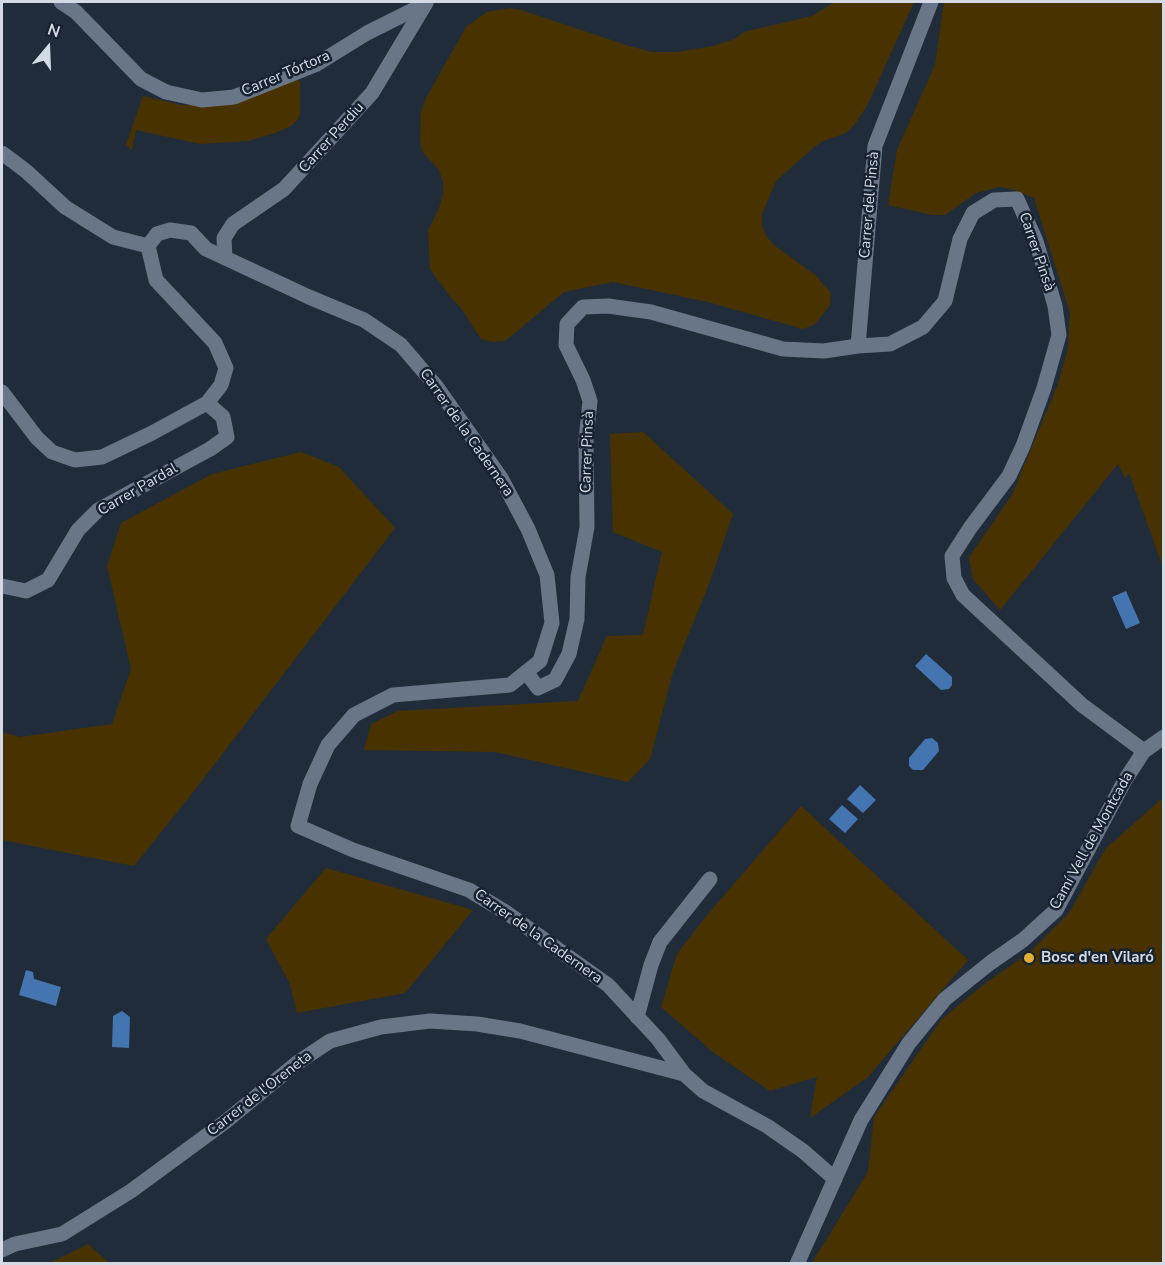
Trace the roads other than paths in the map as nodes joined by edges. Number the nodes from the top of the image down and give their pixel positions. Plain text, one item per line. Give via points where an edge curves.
1 (61, 2) edge
2 (931, 2) edge
3 (427, 3) edge
4 (2, 153) edge
5 (148, 246) junction
6 (225, 258) junction
7 (858, 346) junction
8 (2, 392) edge
9 (207, 404) junction
10 (2, 586) edge
11 (526, 672) junction
12 (1164, 737) edge
13 (1144, 751) junction
14 (710, 879) dead end
15 (637, 1017) junction
16 (684, 1074) junction
17 (835, 1179) junction
18 (2, 1250) edge
19 (796, 1263) edge

1 - 3 street, Carrer Tórtora via 76,12 141,79 166,92 202,100 234,97 317,64
2 - 7 street, Carrer del Pinsà via 875,146
3 - 6 street, Carrer Perdiu via 372,93 284,189 233,224 224,238
4 - 5 street via 66,207 113,237
5 - 6 street, Carrer de la Cadernera via 157,234 170,230 191,233 206,249
5 - 9 street via 156,280 215,343 226,368 221,385
6 - 11 street, Carrer de la Cadernera via 364,320 401,345 436,386 501,478 547,575 552,623 540,661
7 - 11 street, Carrer Pinsà via 824,351 783,349 651,312 583,307 567,324 566,345 590,401 586,440 587,527 578,577 577,619 569,654 555,680 538,688
7 - 13 street, Carrer Pinsà via 890,344 923,327 945,301 960,239 973,213 994,200 1017,199 1036,242 1059,335 1023,446 1009,476 952,556 954,578 963,595 1082,705
8 - 9 street via 52,452 75,460 102,457
9 - 10 street, Carrer Pardal via 223,417 227,437 98,510 78,530 48,580 26,591
11 - 15 street, Carrer de la Cadernera via 510,685 393,695 354,715 328,745 310,784 298,826 353,850 469,890 608,985
12 - 13 street, Camí Vell de Montcada
13 - 17 street, Camí Vell de Montcada via 1056,910 945,999 909,1043 861,1120
14 - 15 street via 660,942
15 - 16 street, Carrer de la Cadernera
16 - 17 street, Carrer de la Cadernera via 703,1091 803,1151
16 - 18 street, Carrer de l'Oreneta via 520,1031 477,1024 430,1021 381,1027 330,1041 131,1191 62,1234
17 - 19 street, Camí Vell de Montcada

